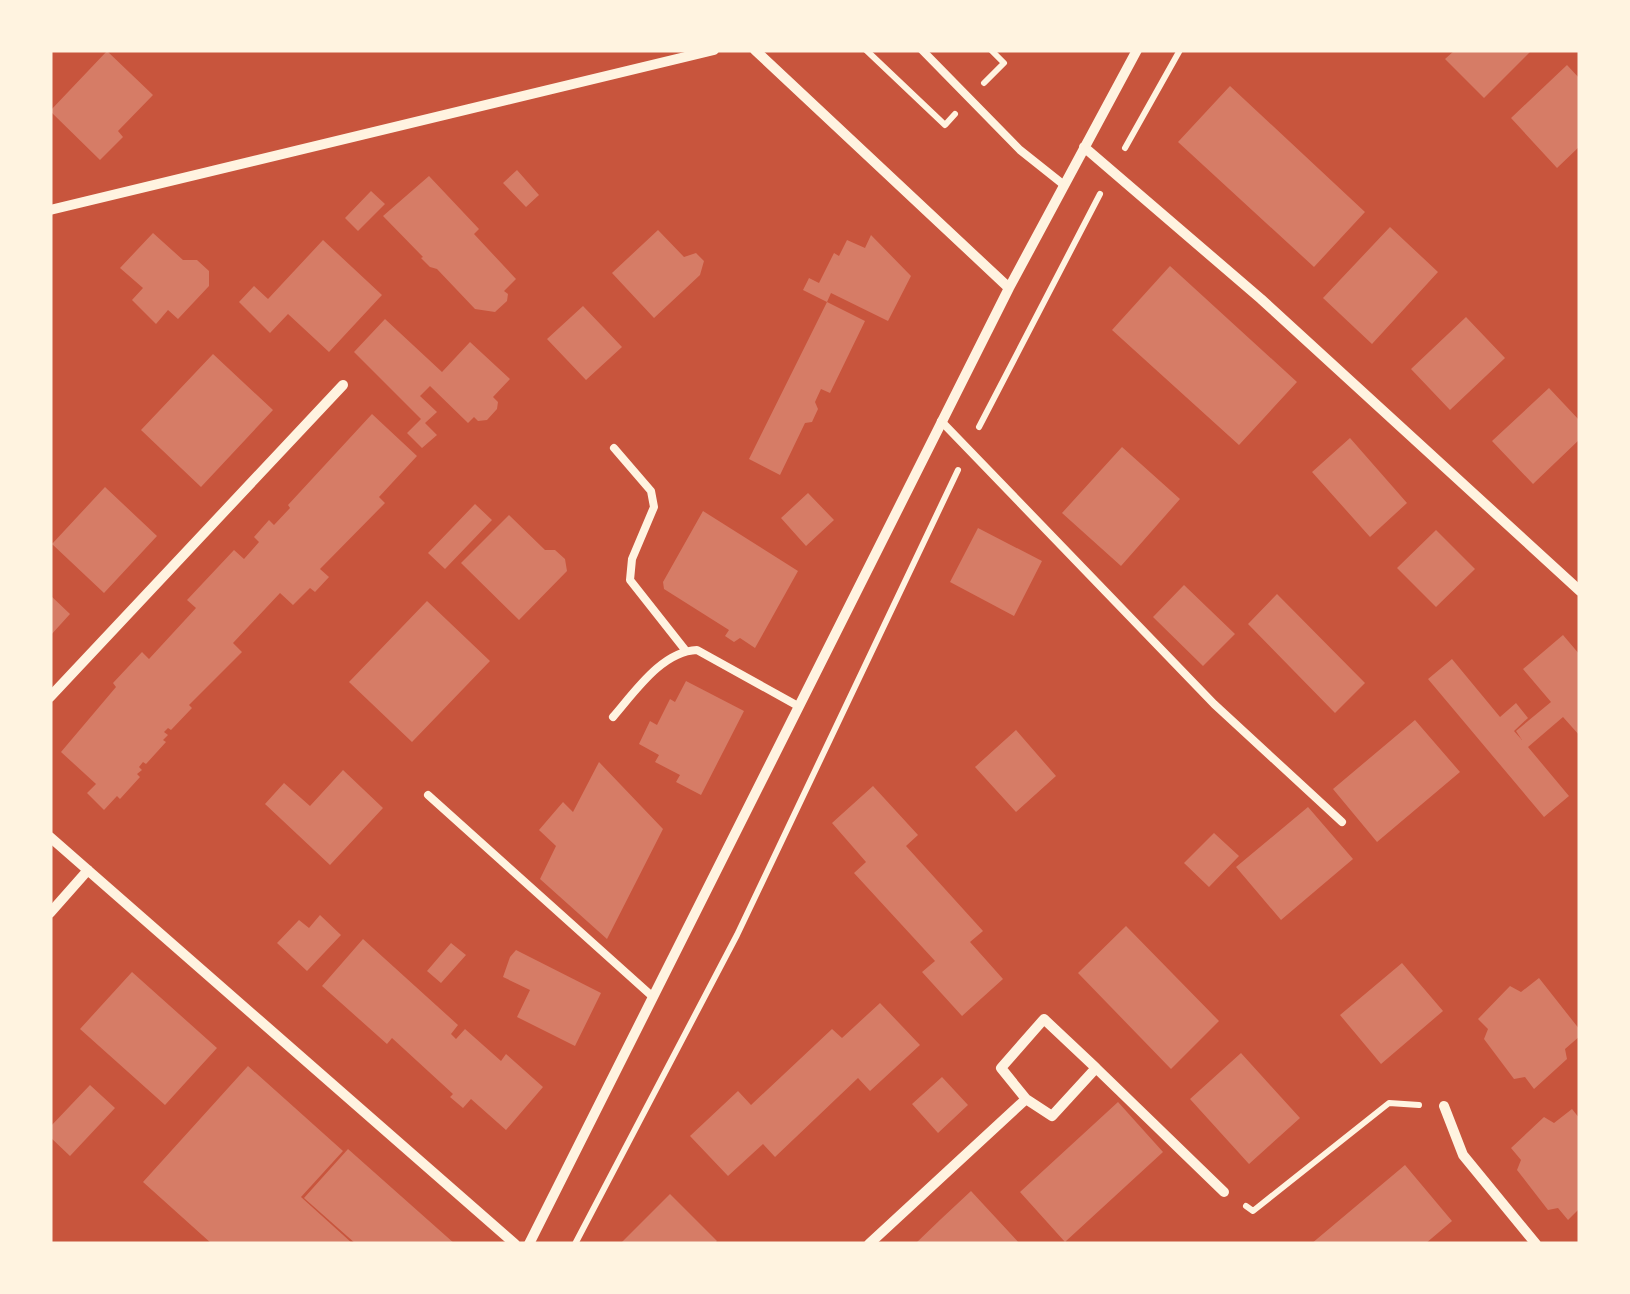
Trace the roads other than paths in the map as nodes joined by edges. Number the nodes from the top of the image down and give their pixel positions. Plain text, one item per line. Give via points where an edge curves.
1 (714, 50) edge
2 (754, 50) edge
3 (922, 50) edge
4 (1137, 50) edge
5 (1084, 147) junction
6 (1064, 184) junction
7 (50, 210) edge
8 (1009, 288) junction
9 (343, 385) dead end
10 (941, 422) junction
11 (614, 448) dead end
12 (1580, 591) edge
13 (686, 650) junction
14 (50, 697) edge
15 (798, 706) junction
16 (613, 717) dead end
17 (428, 795) dead end
18 (1342, 822) dead end
19 (50, 836) edge
20 (88, 870) junction
21 (50, 913) edge
22 (653, 997) junction
23 (1096, 1068) junction
24 (1026, 1099) junction
25 (1444, 1106) road end
26 (1224, 1192) road end
27 (515, 1244) edge
28 (530, 1244) edge
29 (869, 1244) edge
30 (1536, 1244) edge

1 - 7 street
2 - 8 street
3 - 6 lane via 1020,150
4 - 5 street
5 - 6 street
5 - 12 street
6 - 8 street
8 - 10 street
9 - 14 street
10 - 15 street
10 - 18 lane via 1214,704
11 - 13 lane via 651,491 654,507 630,580
13 - 15 lane
13 - 16 lane via 656,669
15 - 22 street
17 - 22 lane
19 - 20 street
20 - 21 street
20 - 27 street
22 - 28 street
23 - 24 street via 1052,1116
23 - 24 street via 1044,1019 1002,1068
23 - 26 street
24 - 29 street
25 - 30 street via 1463,1155

